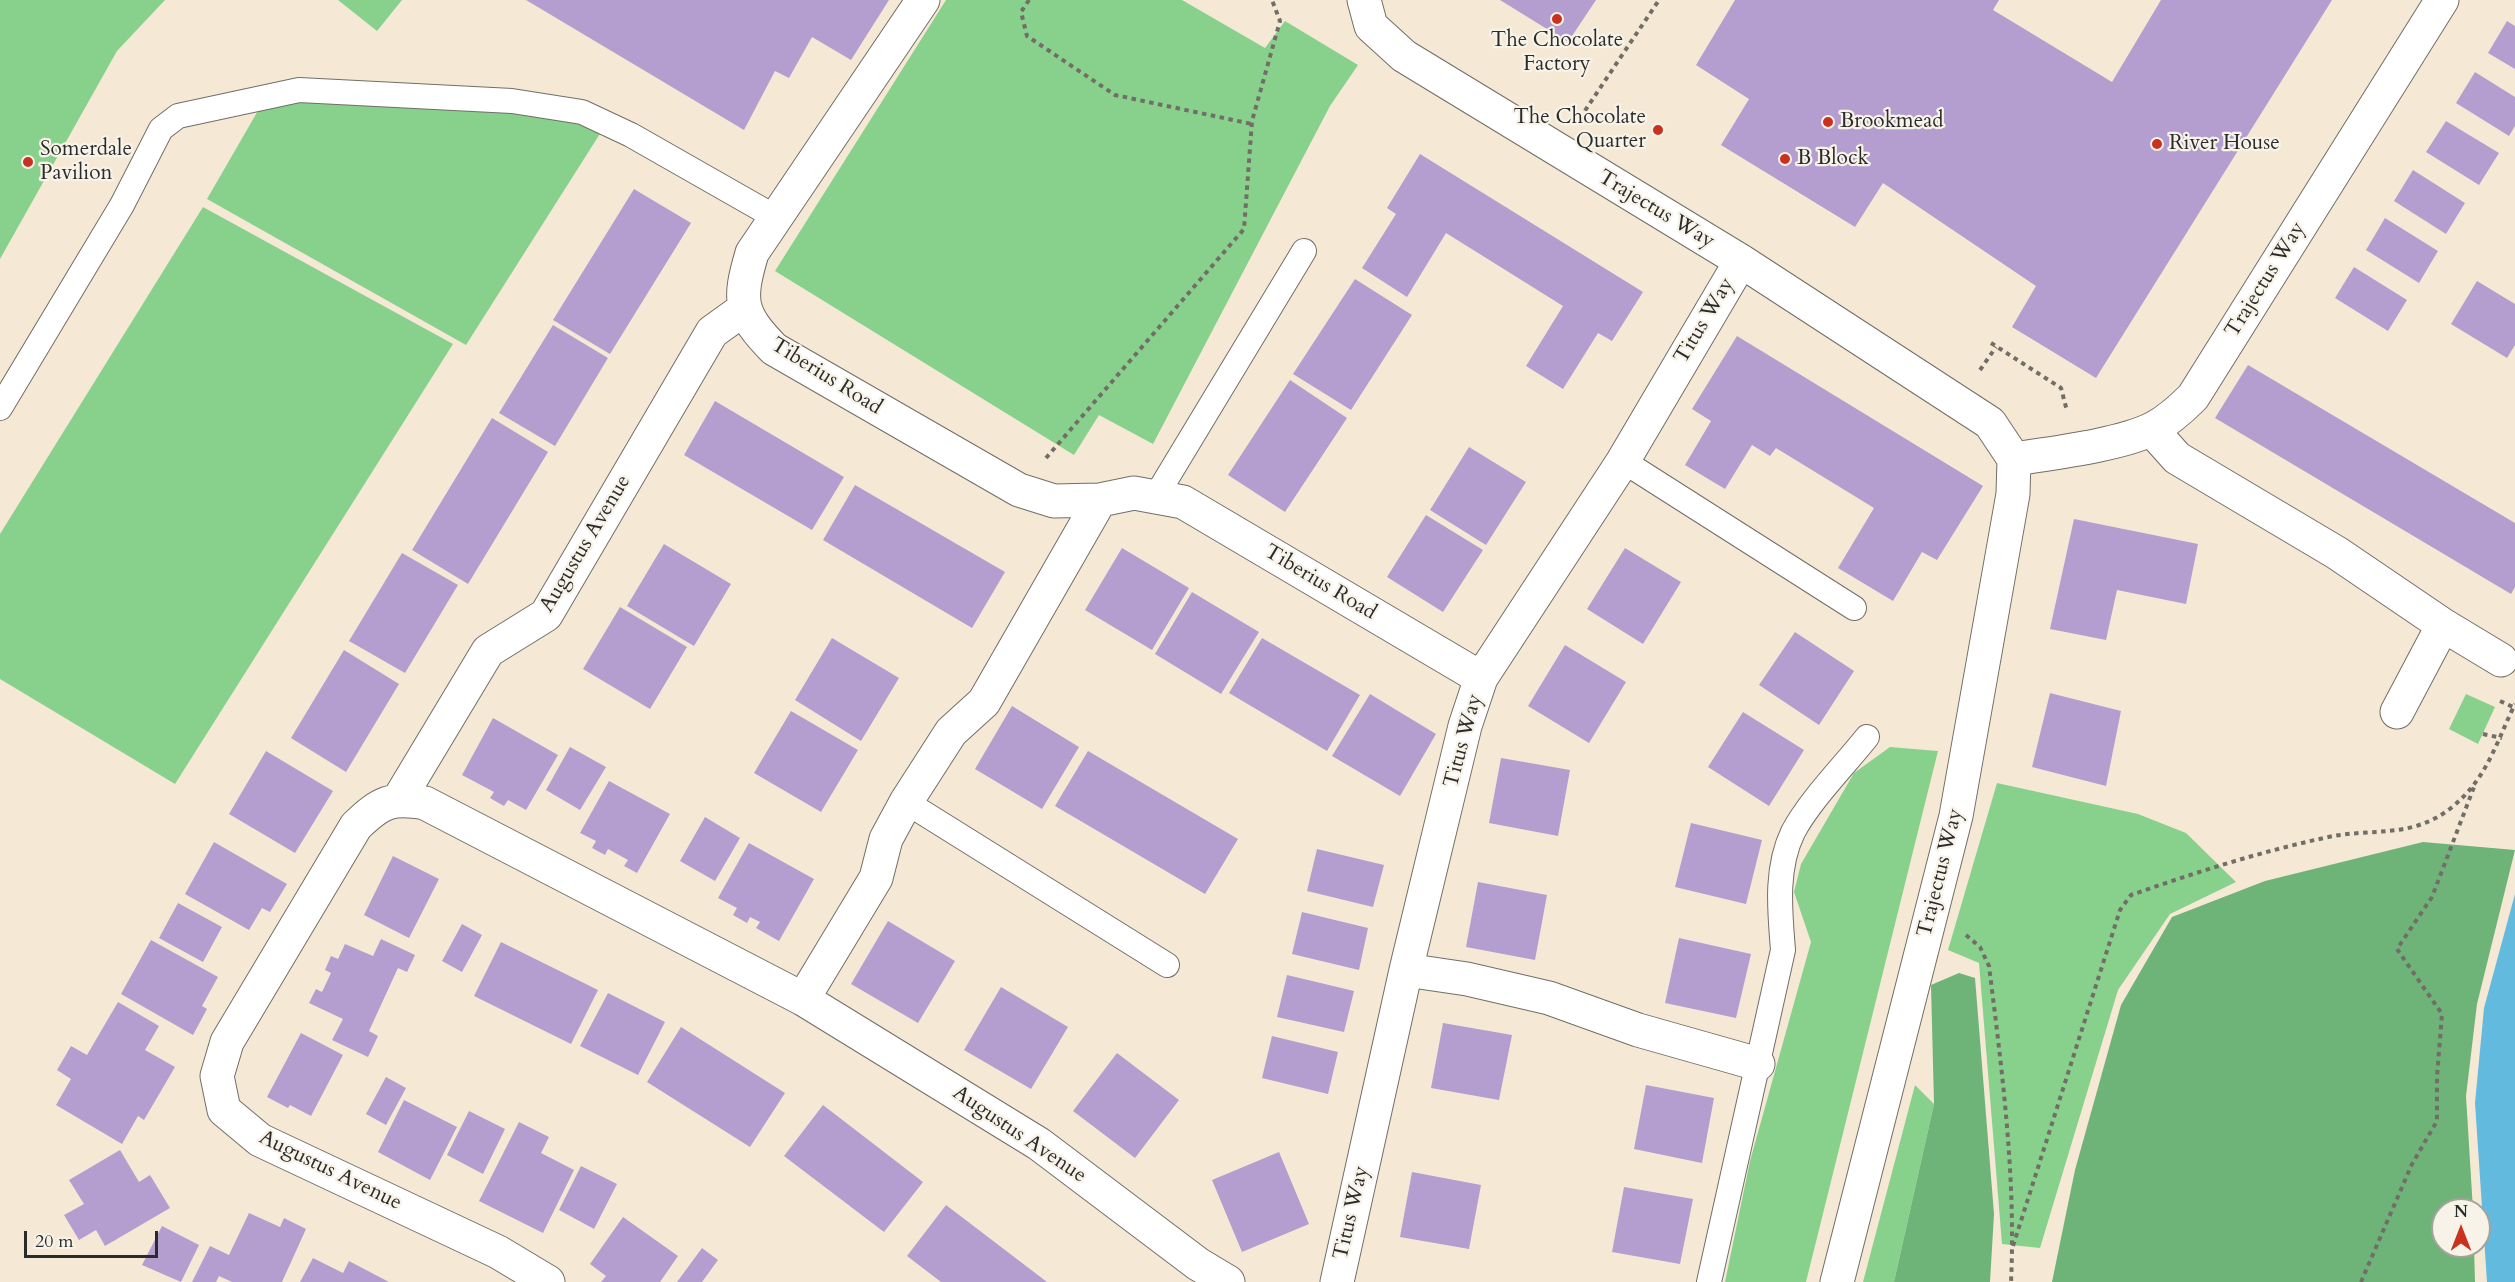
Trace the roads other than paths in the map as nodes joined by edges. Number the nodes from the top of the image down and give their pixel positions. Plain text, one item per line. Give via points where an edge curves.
1 (923, 0) edge
2 (1364, 0) edge
3 (2442, 0) edge
4 (775, 217) junction
5 (1304, 251) dead end
6 (1741, 261) junction
7 (744, 309) junction
8 (0, 408) edge
9 (2151, 429) junction
10 (2014, 459) junction
11 (1623, 461) junction
12 (1156, 496) junction
13 (1100, 500) junction
14 (1854, 608) dead end
15 (2443, 625) junction
16 (2501, 660) dead end
17 (1481, 678) junction
18 (2397, 712) dead end
19 (1866, 737) dead end
20 (399, 799) junction
21 (906, 802) junction
22 (1167, 965) dead end
23 (1406, 970) junction
24 (802, 999) junction
25 (1758, 1064) junction
26 (548, 1282) edge
27 (1228, 1282) edge
28 (1337, 1282) edge
29 (1709, 1282) edge
30 (1837, 1282) edge

1 - 4 street
2 - 6 street, Trajectus Way via 1371,26 1404,56
3 - 9 street, Trajectus Way via 2193,397 2172,417
4 - 7 street via 752,253 744,279
4 - 8 lane via 631,135 582,112 512,101 299,90 178,116 161,129 122,205
5 - 12 lane
6 - 10 street, Trajectus Way via 1990,423
6 - 11 street, Titus Way
7 - 13 street, Tiberius Road via 751,325 774,349 1018,490 1054,501
7 - 20 street, Augustus Avenue via 712,332 546,615 488,651
9 - 10 street, Trajectus Way via 2080,448
9 - 15 street via 2177,458 2337,553
10 - 30 street, Trajectus Way via 2013,494 1956,814
11 - 14 lane
11 - 17 street, Titus Way
12 - 13 street, Tiberius Road via 1134,493
12 - 17 street, Tiberius Road via 1183,502
13 - 21 street via 984,702 951,732
15 - 16 street
15 - 18 street
17 - 23 street, Titus Way via 1465,726
19 - 25 lane via 1793,832 1779,898 1784,950
20 - 24 street, Augustus Avenue via 425,803
20 - 26 street, Augustus Avenue via 375,808 356,826 227,1042 217,1076 224,1110 260,1140 498,1252
21 - 22 lane
21 - 24 street via 886,839 876,878
23 - 25 street via 1549,998 1638,1030
23 - 28 street, Titus Way
24 - 27 street, Augustus Avenue via 1039,1144 1198,1264
25 - 29 lane

